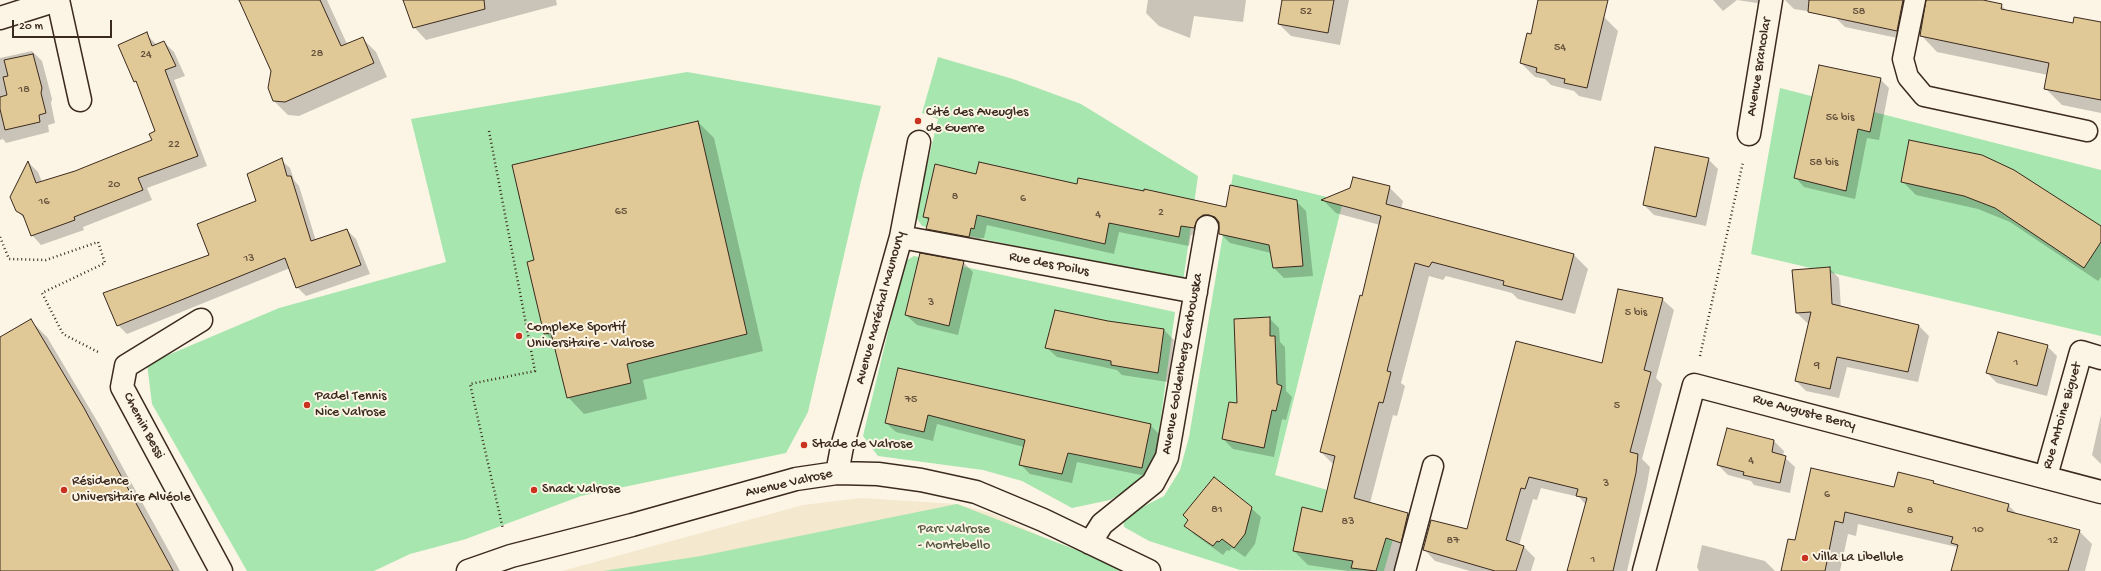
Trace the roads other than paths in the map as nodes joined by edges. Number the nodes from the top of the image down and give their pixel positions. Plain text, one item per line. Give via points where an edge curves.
1 (58, 0) edge
2 (1771, 0) edge
3 (1915, 0) edge
4 (0, 18) edge
5 (80, 100) dead end
6 (2087, 131) dead end
7 (1749, 134) road end
8 (918, 142) dead end
9 (1207, 227) dead end
10 (901, 237) junction
11 (1196, 292) junction
12 (201, 320) dead end
13 (2101, 358) edge
14 (1433, 466) dead end
15 (838, 473) junction
16 (2046, 476) junction
17 (2101, 492) edge
18 (1090, 544) junction
19 (221, 571) edge
20 (468, 571) edge
21 (1149, 571) edge
22 (1405, 571) edge
23 (1644, 571) edge

1 - 4 street
1 - 5 street
2 - 7 street, Avenue Brancolar
3 - 6 lane via 1903,59 1908,77 1924,96
8 - 10 street, Avenue Maréchal Maunoury
9 - 11 street, Avenue Goldenberg Garbowska
10 - 11 street, Rue des Poilus
10 - 15 street, Avenue Maréchal Maunoury via 842,447
11 - 18 street, Avenue Goldenberg Garbowska via 1167,457 1153,483 1102,524
12 - 19 street, Chemin Bessi via 126,366 122,387
13 - 16 street, Rue Antoine Biguet via 2080,352
14 - 22 lane
15 - 18 street, Avenue Valrose via 878,474 976,492 1043,520
15 - 20 street, Avenue Valrose via 796,479 511,556
16 - 17 street, Rue Auguste Bercy
16 - 23 street, Rue Auguste Bercy via 1694,385
18 - 21 street, Avenue Valrose

